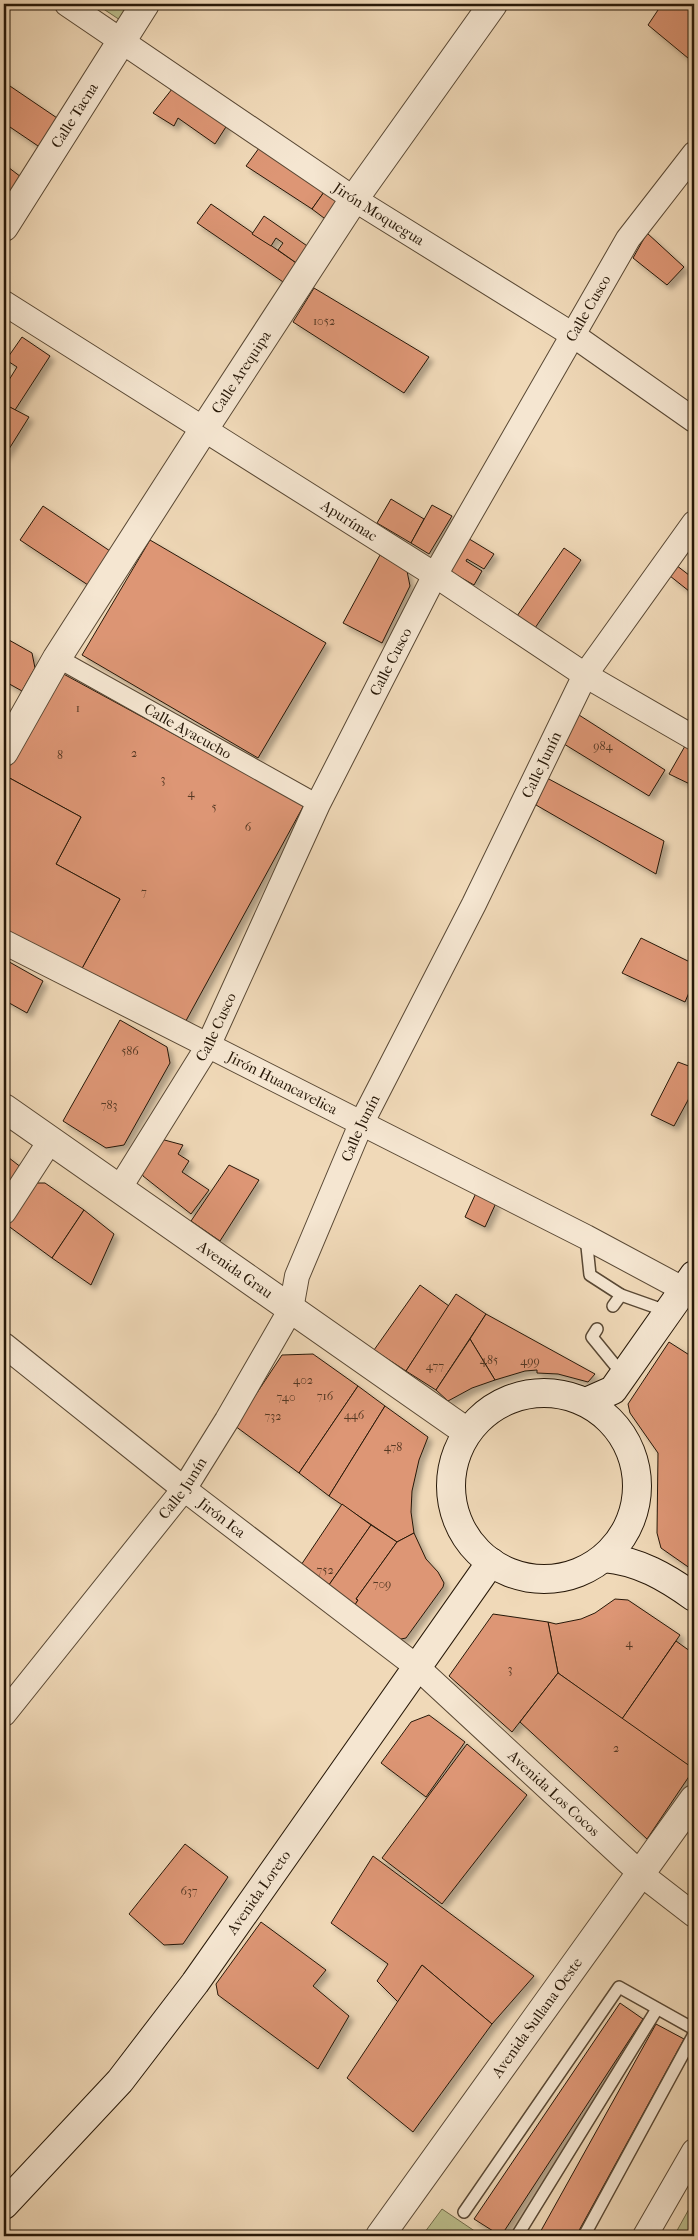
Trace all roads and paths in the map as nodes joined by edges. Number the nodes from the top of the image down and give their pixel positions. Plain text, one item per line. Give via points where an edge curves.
1 (67, 4) edge
2 (145, 4) edge
3 (493, 4) edge
4 (122, 40) junction
5 (694, 154) edge
6 (354, 199) junction
7 (4, 227) edge
8 (4, 303) edge
9 (572, 335) junction
10 (694, 420) edge
11 (204, 429) junction
12 (694, 523) edge
13 (435, 575) junction
14 (57, 658) junction
15 (585, 675) junction
16 (694, 738) edge
17 (4, 750) edge
18 (318, 804) junction
19 (4, 942) edge
20 (208, 1046) junction
21 (4, 1108) edge
22 (361, 1124) junction
23 (50, 1141) junction
24 (119, 1189) junction
25 (4, 1212) edge
26 (586, 1237) junction
27 (691, 1286) edge
28 (621, 1295) junction
29 (613, 1306) dead end
30 (291, 1309) junction
31 (669, 1312) junction
32 (597, 1330) dead end
33 (4, 1345) edge
34 (618, 1383) junction
35 (586, 1402) junction
36 (615, 1424) junction
37 (467, 1432) junction
38 (184, 1489) junction
39 (630, 1524) junction
40 (604, 1558) junction
41 (491, 1562) junction
42 (665, 1576) junction
43 (694, 1597) edge
44 (417, 1667) junction
45 (4, 1714) edge
46 (694, 1799) edge
47 (641, 1874) junction
48 (694, 1915) edge
49 (657, 2010) junction
50 (694, 2029) edge
51 (694, 2034) edge
52 (694, 2151) edge
53 (4, 2205) edge
54 (464, 2212) dead end
55 (380, 2236) edge
56 (517, 2236) edge
57 (584, 2236) edge
58 (646, 2236) edge

1 - 4 street, Jirón Moquegua
2 - 4 street, Calle Tacna
3 - 6 street, Calle Arequipa
4 - 6 street, Jirón Moquegua
4 - 7 street, Calle Tacna
5 - 9 street, Calle Cusco via 628,239
6 - 9 street, Jirón Moquegua
6 - 11 street, Calle Arequipa
8 - 11 street, Apurímac
9 - 10 street, Jirón Moquegua
9 - 13 street, Calle Cusco
11 - 13 street, Apurímac
11 - 14 street, Calle Arequipa
12 - 15 street, Calle Junín
13 - 15 street, Apurímac
13 - 18 street, Calle Cusco
14 - 17 street, Calle Arequipa
14 - 18 street, Calle Ayacucho
15 - 16 street, Apurímac
15 - 22 street, Calle Junín via 474,904
18 - 20 street, Calle Cusco
19 - 20 street, Jirón Huancavelica
20 - 22 street, Jirón Huancavelica
20 - 24 street, Calle Cusco
21 - 23 street, Avenida Grau
22 - 26 street, Jirón Huancavelica
22 - 30 street, Calle Junín via 297,1276
23 - 24 street, Avenida Grau
23 - 25 street
24 - 30 street, Avenida Grau
26 - 27 street, Jirón Huancavelica
26 - 28 lane via 590,1275
27 - 31 street
28 - 29 lane
28 - 31 lane
30 - 37 street, Avenida Grau
30 - 38 street, Calle Junín
31 - 34 street
32 - 34 lane via 592,1337
33 - 38 street, Jirón Ica
34 - 35 street
34 - 36 street
35 - 36 street
35 - 37 street via 560,1394 534,1393 508,1399 485,1413
36 - 39 street via 627,1441 636,1468 637,1503
37 - 41 street via 454,1458 450,1487 455,1516 469,1542
38 - 44 street, Jirón Ica
38 - 45 street, Calle Junín
39 - 40 street via 620,1542
39 - 42 street via 643,1550
40 - 41 street via 584,1571 560,1578 536,1579 512,1573
40 - 42 street via 632,1562
41 - 44 street, Avenida Loreto
42 - 43 street
44 - 47 street, Avenida Los Cocos
44 - 53 street, Avenida Loreto via 195,1982 120,2081
46 - 47 street, Avenida Sullana Oeste
47 - 48 street, Avenida Los Cocos
47 - 55 street, Avenida Sullana Oeste
49 - 50 lane
49 - 54 lane via 619,1987
49 - 56 lane
51 - 57 lane
52 - 58 street

